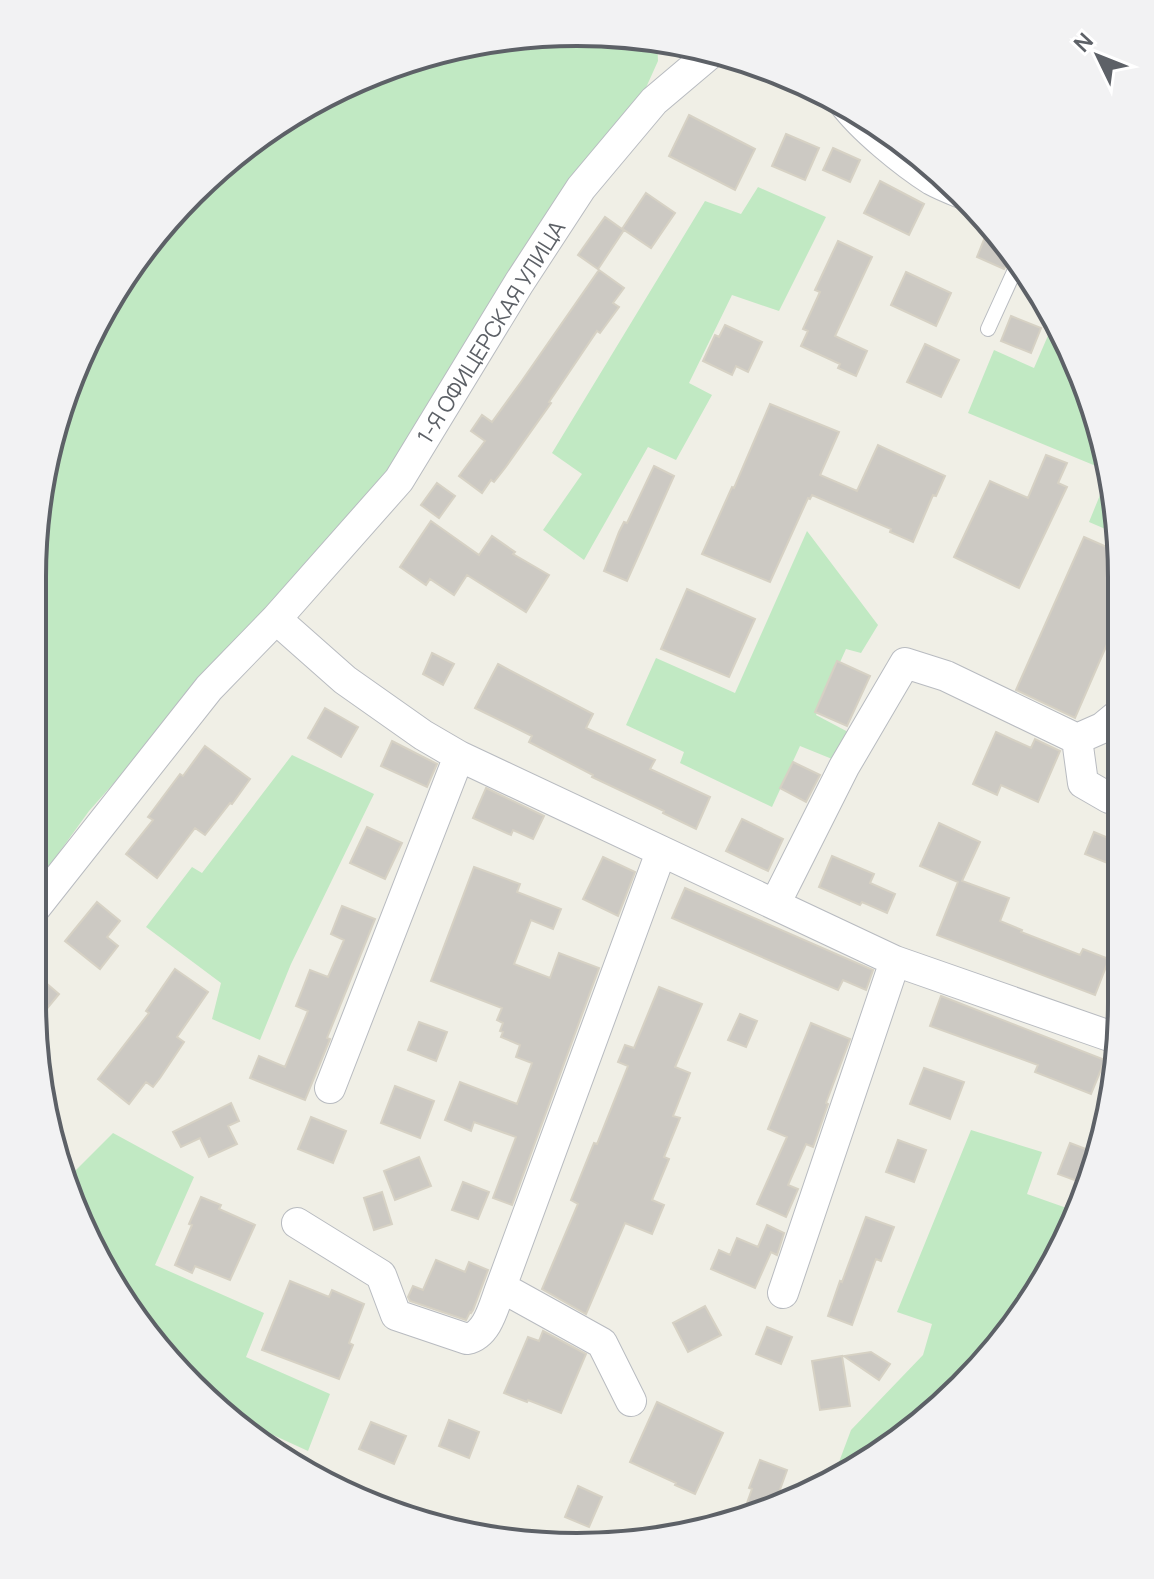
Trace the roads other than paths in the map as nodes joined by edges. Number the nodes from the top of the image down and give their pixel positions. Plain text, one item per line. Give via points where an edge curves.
1 (701, 61) edge
2 (1013, 274) edge
3 (988, 329) dead end
4 (276, 619) junction
5 (1108, 723) edge
6 (1077, 739) junction
7 (459, 756) junction
8 (1108, 797) edge
9 (661, 852) junction
10 (46, 894) edge
11 (775, 904) junction
12 (895, 961) junction
13 (1107, 1035) edge
14 (330, 1088) dead end
15 (297, 1223) dead end
16 (501, 1287) junction
17 (783, 1293) dead end
18 (631, 1401) dead end

1 - 4 street, 1-Я ОФИЦЕРСКАЯ УЛИЦА via 654,101 581,188 399,480
2 - 3 lane
4 - 7 street via 345,680
4 - 10 street, 1-Я ОФИЦЕРСКАЯ УЛИЦА via 209,688
5 - 6 street
6 - 8 street via 1083,783
6 - 11 street via 946,676 905,663 844,767
7 - 9 street
7 - 14 street
9 - 11 street
9 - 16 street
11 - 12 street
12 - 13 street
12 - 17 street
15 - 16 street via 381,1275 396,1315 467,1339 481,1333
16 - 18 street via 602,1343

